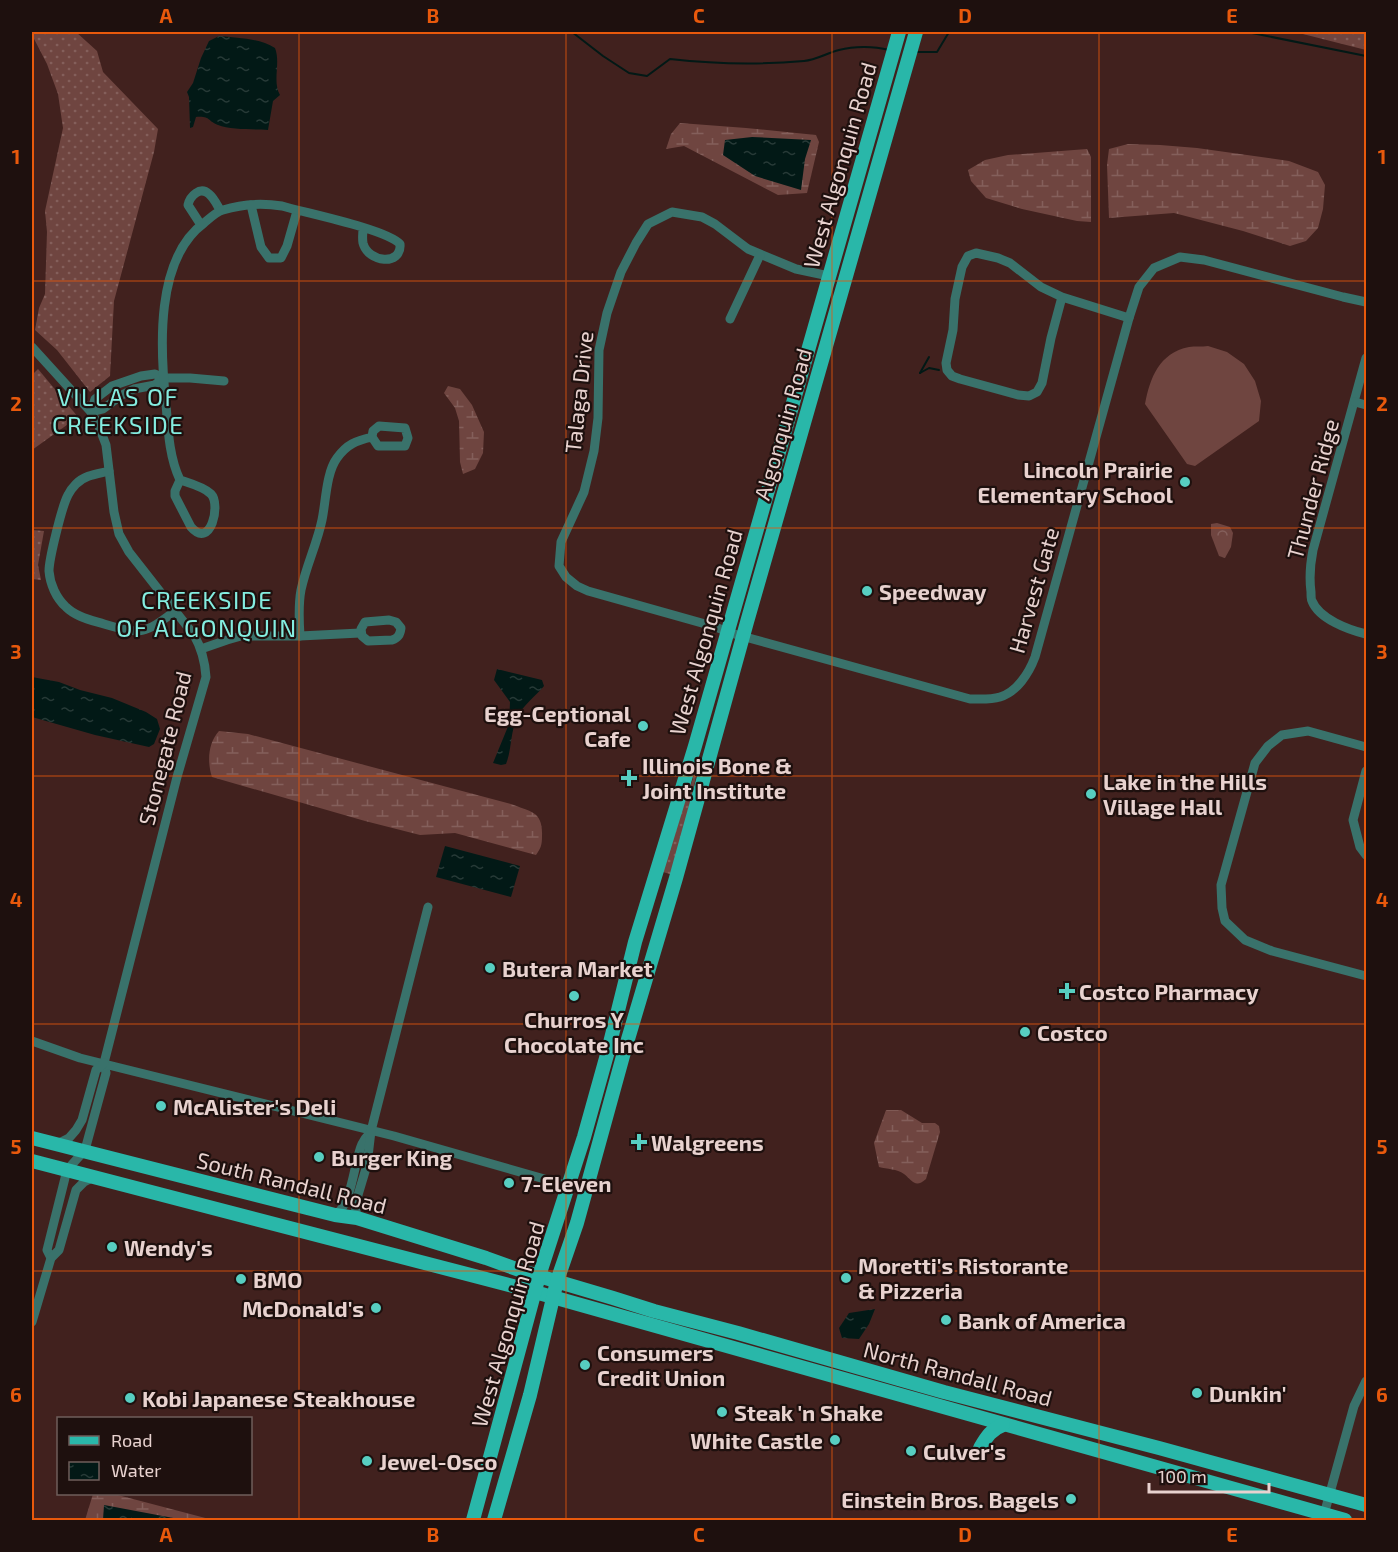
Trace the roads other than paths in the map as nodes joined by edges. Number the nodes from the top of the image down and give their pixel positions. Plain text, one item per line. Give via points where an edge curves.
1 (900, 32) edge
2 (916, 32) edge
3 (251, 205) junction
4 (220, 210) junction
5 (297, 211) junction
6 (201, 225) junction
7 (363, 228) dead end
8 (760, 255) junction
9 (829, 276) junction
10 (1062, 297) junction
11 (1366, 302) edge
12 (1130, 318) junction
13 (730, 319) dead end
14 (32, 347) edge
15 (1366, 358) edge
16 (163, 378) junction
17 (224, 381) dead end
18 (1355, 402) junction
19 (1366, 405) edge
20 (91, 412) junction
21 (372, 437) dead end
22 (109, 471) junction
23 (180, 480) junction
24 (175, 610) junction
25 (727, 632) junction
26 (360, 633) dead end
27 (1366, 634) edge
28 (300, 636) junction
29 (743, 636) junction
30 (201, 649) junction
31 (1366, 747) edge
32 (1366, 771) edge
33 (1366, 855) edge
34 (428, 907) dead end
35 (1366, 976) edge
36 (32, 1041) edge
37 (104, 1063) junction
38 (371, 1131) junction
39 (32, 1138) edge
40 (57, 1144) junction
41 (85, 1150) junction
42 (32, 1161) edge
43 (67, 1170) junction
44 (95, 1177) junction
45 (568, 1186) junction
46 (335, 1215) junction
47 (357, 1218) junction
48 (51, 1258) junction
49 (539, 1276) junction
50 (557, 1281) junction
51 (535, 1292) junction
52 (554, 1297) junction
53 (32, 1322) edge
54 (1366, 1381) edge
55 (509, 1393) junction
56 (1003, 1425) junction
57 (980, 1448) dead end
58 (486, 1475) junction
59 (505, 1482) junction
60 (1329, 1494) junction
61 (1366, 1505) edge
62 (1323, 1518) edge
63 (473, 1521) edge
64 (483, 1521) edge
65 (494, 1521) edge
66 (1345, 1521) edge

1 - 9 main road, West Algonquin Road
2 - 29 main road, Algonquin Road
3 - 4 street
3 - 5 street via 269,204
3 - 5 street via 261,247 269,258 281,258
4 - 6 street
4 - 6 street via 204,191 193,194 188,205
5 - 7 street
6 - 16 street via 183,245 169,281 162,333
8 - 9 street, Talaga Drive
8 - 13 street
8 - 25 street, Talaga Drive via 702,217 672,212 648,224 621,272 607,313 598,350 594,451 584,492 561,542 559,566 577,586
9 - 25 main road, West Algonquin Road
10 - 10 street via 1041,287 1010,263 976,254 968,256 957,287 947,370 960,379 1018,394 1029,396 1038,392
10 - 12 street
11 - 12 street, Harvest Gate via 1180,257 1154,268 1139,287
12 - 29 street, Harvest Gate via 1035,657 1029,671 1012,690 1002,697 970,699
14 - 20 street, Stonegate Road
15 - 18 street, Thunder Ridge
16 - 17 street
16 - 20 street via 155,374 141,376 112,386 95,399
16 - 23 street via 171,452
18 - 19 street
18 - 27 street, Thunder Ridge via 1309,573 1311,601 1318,610 1334,624
20 - 22 street, Stonegate Road via 106,445
21 - 28 street via 353,442 331,469 319,532 301,589
22 - 24 street, Stonegate Road via 123,543
22 - 24 street via 81,479 66,497 50,560 54,590 74,613 132,631 151,628
23 - 23 street via 175,491 179,506 195,532 204,533 212,526 213,496
24 - 30 street, Stonegate Road
25 - 29 street, Talaga Drive
25 - 45 main road, West Algonquin Road
26 - 28 street
28 - 30 street via 241,636
29 - 50 main road, Algonquin Road via 577,1223
30 - 37 street, Stonegate Road via 206,677
31 - 35 street via 1308,731 1282,735 1268,746 1255,763 1221,885 1226,921 1245,940
32 - 33 street via 1353,820
34 - 38 street
36 - 37 street
37 - 38 street
37 - 40 street, Stonegate Road via 96,1070 82,1120 69,1138
37 - 41 street, Stonegate Road via 106,1073
38 - 45 street
38 - 46 street via 362,1145 347,1198
38 - 47 street via 367,1166 355,1205
39 - 40 main road, South Randall Road
40 - 41 main road, South Randall Road
41 - 43 street, Stonegate Road
41 - 46 main road, South Randall Road
42 - 43 main road, South Randall Road
43 - 44 main road, South Randall Road
43 - 48 street, Stonegate Road via 47,1250
44 - 48 street, Stonegate Road via 76,1190 59,1250
44 - 51 main road, South Randall Road
45 - 49 main road, West Algonquin Road
46 - 47 main road, South Randall Road
47 - 49 main road, South Randall Road
48 - 53 street, Stonegate Road
49 - 50 main road, North Randall Road
49 - 51 main road, West Algonquin Road
50 - 52 main road, Algonquin Road
50 - 60 main road, North Randall Road via 944,1392
51 - 52 main road, North Randall Road
51 - 55 main road, West Algonquin Road
52 - 56 main road, North Randall Road
52 - 59 main road, Algonquin Road
54 - 60 street via 1354,1406
55 - 58 main road, West Algonquin Road
55 - 59 main road via 497,1469
56 - 57 main road via 987,1436
56 - 62 main road, North Randall Road
58 - 63 main road, West Algonquin Road
58 - 64 main road
59 - 65 main road, Algonquin Road
60 - 61 main road, North Randall Road
60 - 62 street
62 - 66 main road, North Randall Road

